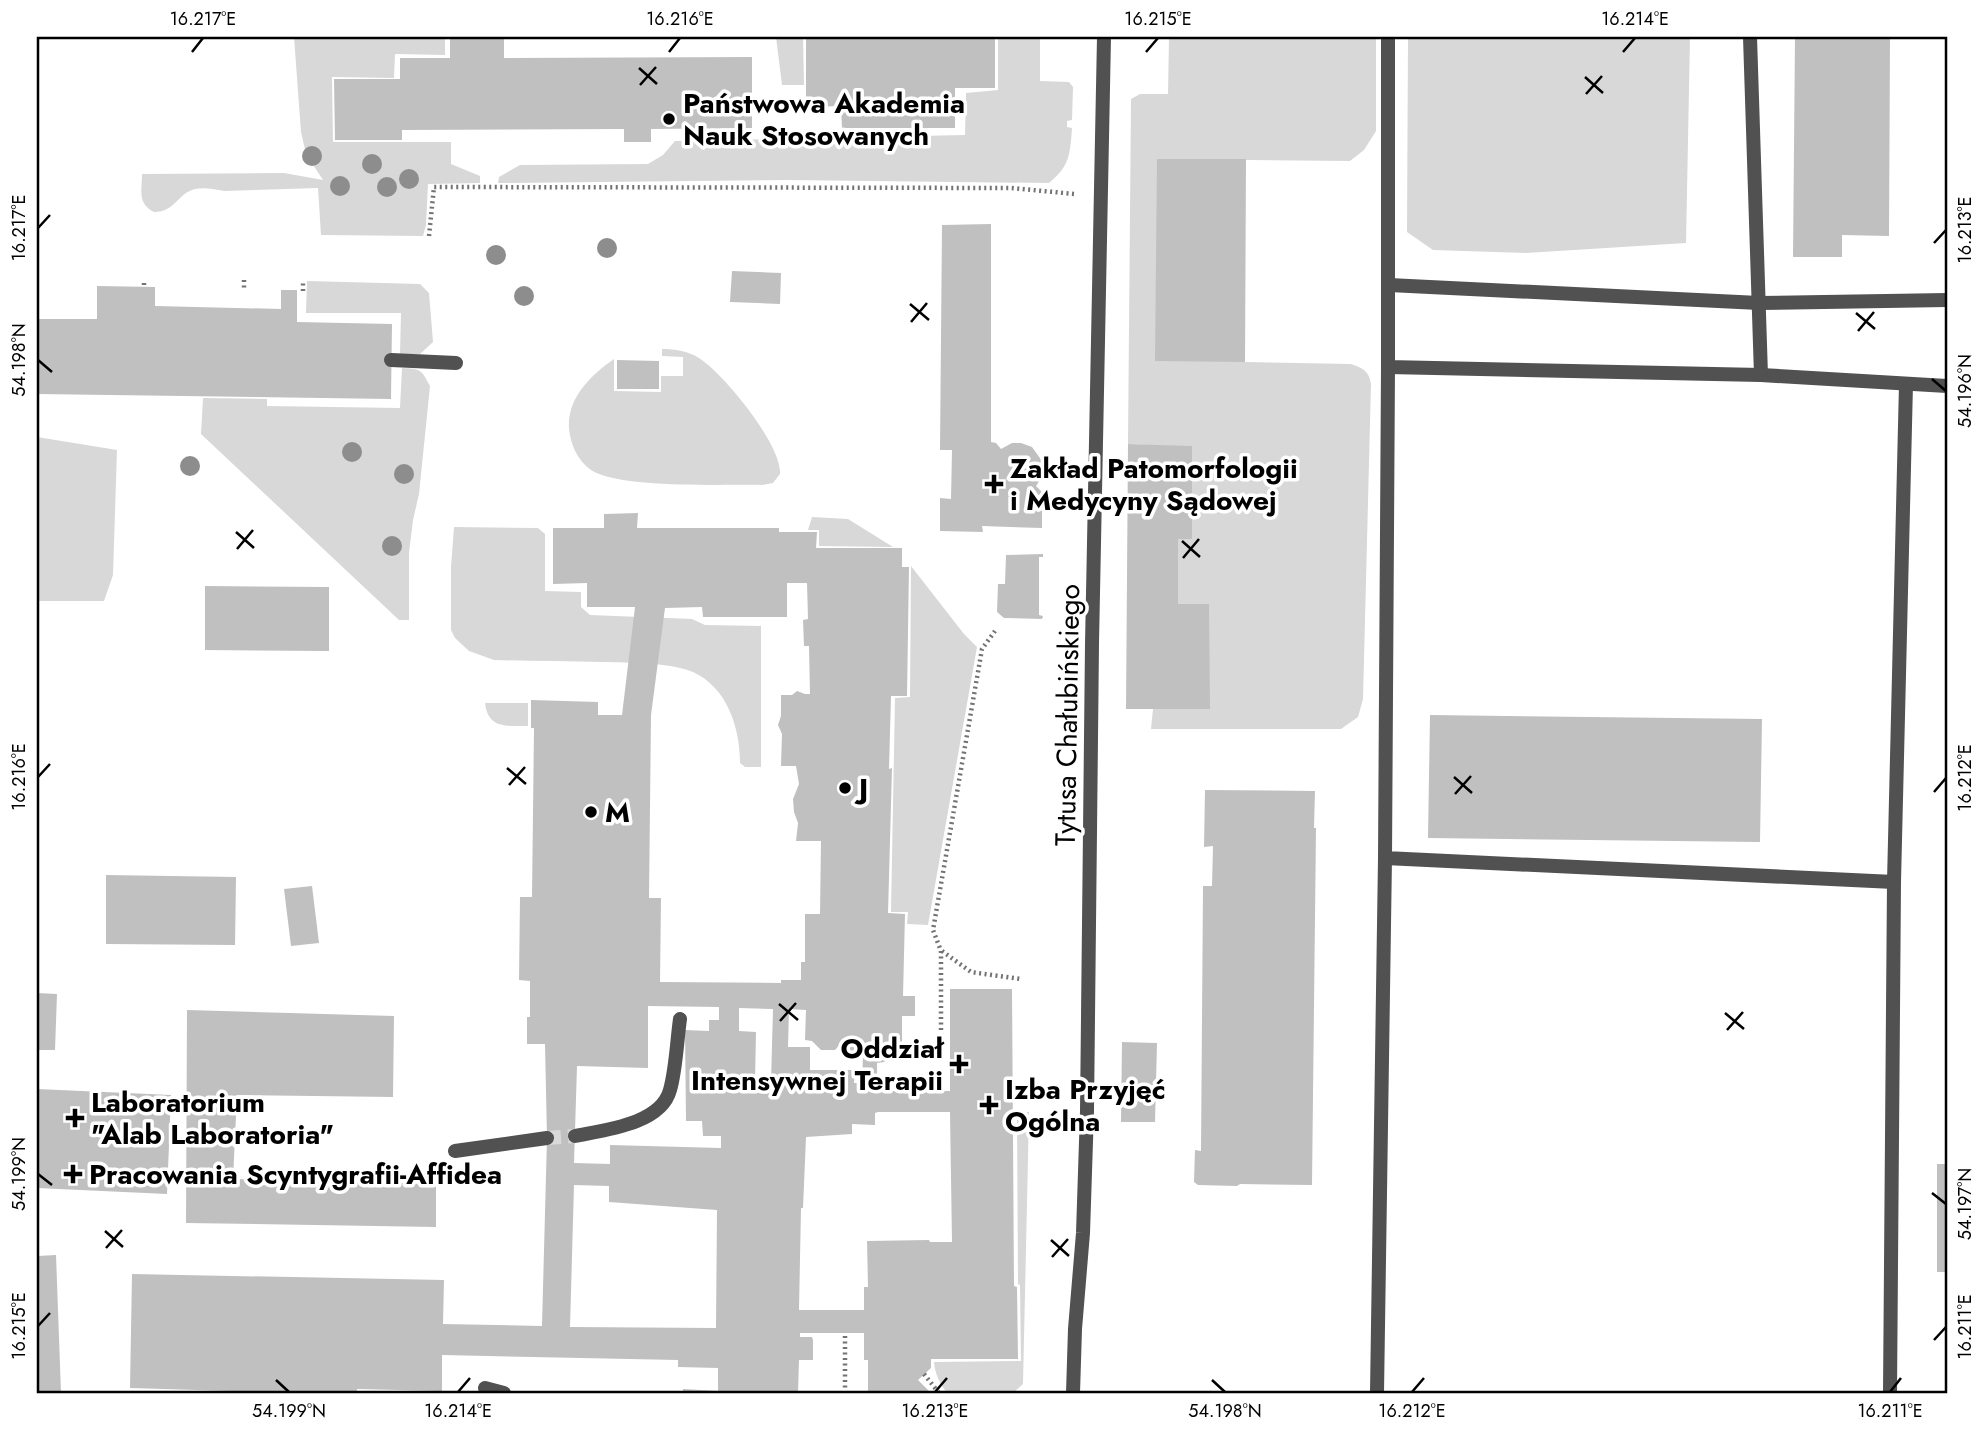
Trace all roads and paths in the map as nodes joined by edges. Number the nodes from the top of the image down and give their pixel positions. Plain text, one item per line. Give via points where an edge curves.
1 (1104, 37) edge
2 (1388, 37) edge
3 (1750, 37) edge
4 (1076, 194) dead end
5 (429, 236) dead end
6 (244, 280) dead end
7 (303, 281) dead end
8 (1390, 285) junction
9 (244, 290) dead end
10 (303, 291) dead end
11 (1947, 300) edge
12 (1759, 303) junction
13 (391, 360) dead end
14 (456, 363) dead end
15 (1388, 367) junction
16 (1761, 376) junction
17 (1906, 384) junction
18 (1947, 386) edge
19 (995, 631) dead end
20 (1385, 858) junction
21 (1894, 882) junction
22 (941, 951) junction
23 (1021, 979) dead end
24 (680, 1019) dead end
25 (941, 1052) dead end
26 (575, 1136) tunnel mouth
27 (547, 1138) tunnel mouth
28 (455, 1151) dead end
29 (845, 1336) dead end
30 (924, 1374) dead end
31 (485, 1388) dead end
32 (504, 1393) edge
33 (845, 1393) edge
34 (939, 1393) edge
35 (1073, 1393) edge
36 (1377, 1393) edge
37 (1890, 1393) edge

1 - 35 street, Tytusa Chałubińskiego via 1087,1111
2 - 8 street
3 - 12 street
4 - 5 path via 1011,188 434,187
6 - 9 path
7 - 10 path
8 - 12 street
8 - 15 street
11 - 12 street
12 - 16 street
13 - 14 street
15 - 16 street
15 - 20 street
16 - 17 street
17 - 18 street
17 - 21 street
19 - 22 path via 982,649 933,930
20 - 21 street
20 - 36 street
21 - 37 street
22 - 23 path via 971,972
22 - 25 path
24 - 26 street via 670,1091 656,1112
27 - 28 street
29 - 33 path
30 - 34 path
31 - 32 street

